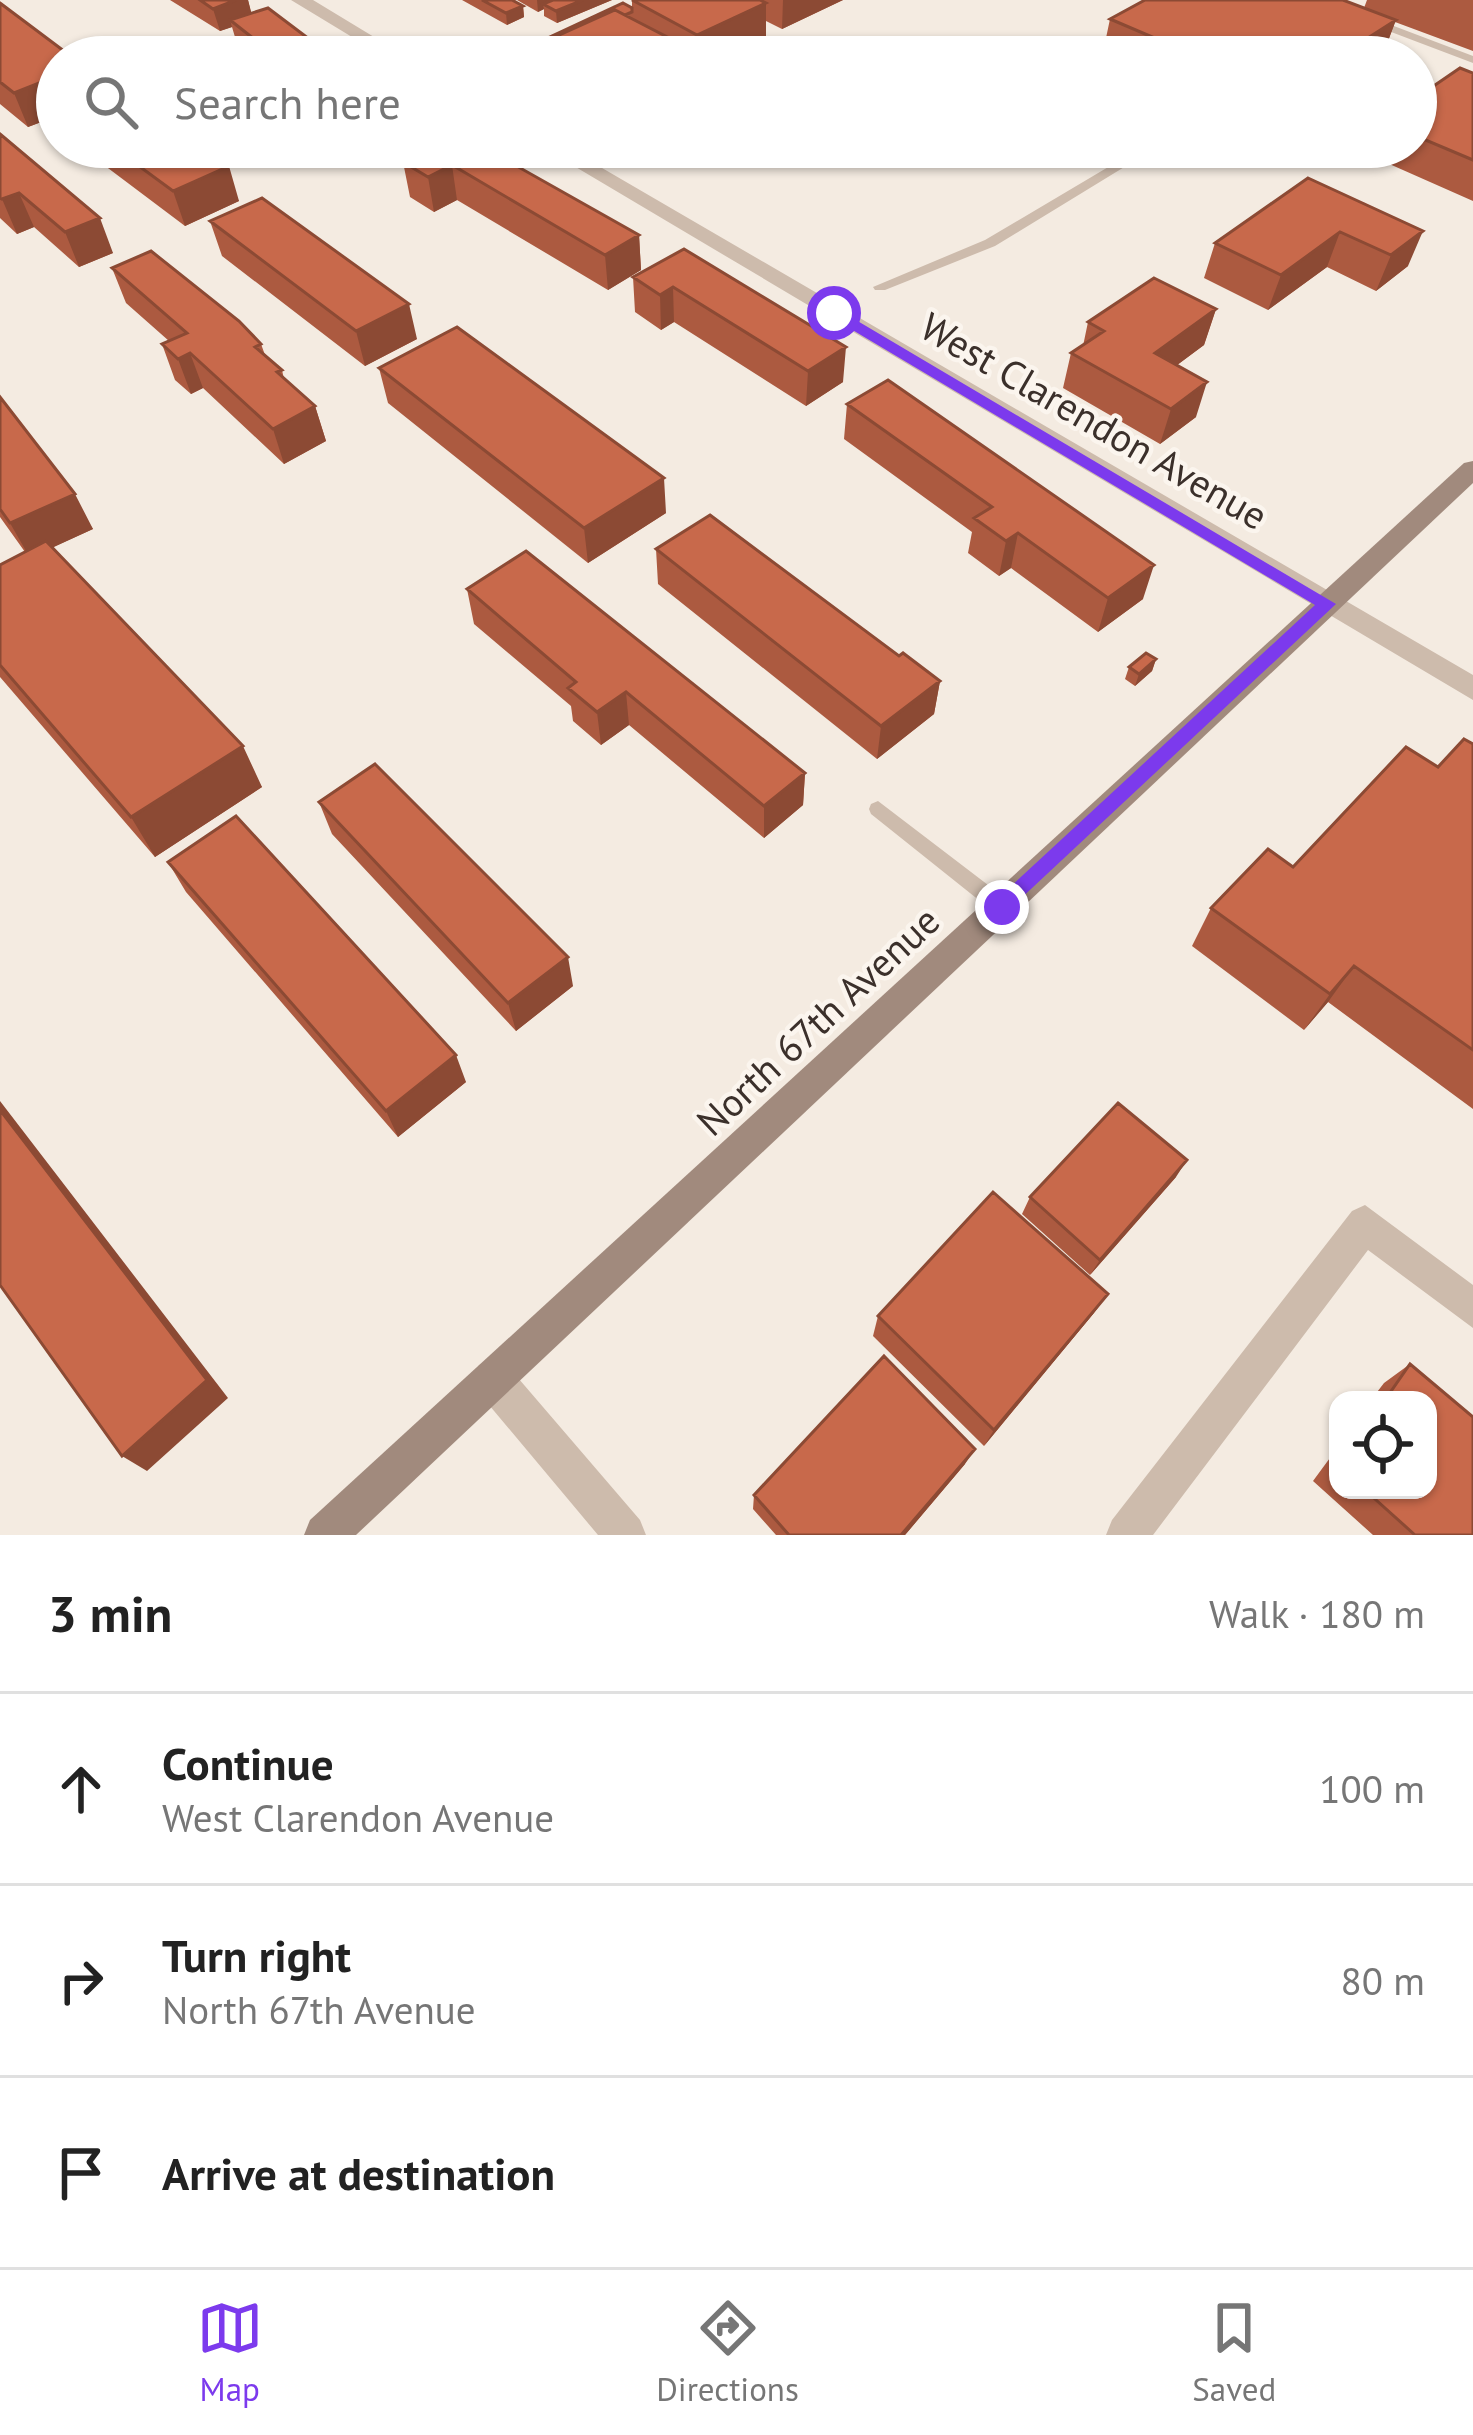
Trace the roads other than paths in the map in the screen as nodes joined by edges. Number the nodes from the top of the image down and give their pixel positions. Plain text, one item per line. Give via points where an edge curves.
1 (300, 0) edge
2 (1336, 0) edge
3 (362, 36) edge
4 (1410, 36) edge
5 (1437, 46) edge
6 (1473, 60) edge
7 (588, 168) edge
8 (1116, 168) edge
9 (880, 287) dead end
10 (1473, 469) edge
11 (1328, 604) junction
12 (1473, 689) edge
13 (878, 809) dead end
14 (1002, 907) junction
15 (1473, 1309) edge
16 (493, 1379) junction
17 (325, 1535) edge
18 (625, 1535) edge
19 (1127, 1535) edge

1 - 3 street
2 - 4 lane
5 - 6 lane
7 - 11 street, West Clarendon Avenue
8 - 9 lane via 990,243
10 - 11 main road, North 67th Avenue
11 - 12 street, West Clarendon Avenue
11 - 14 main road, North 67th Avenue
13 - 14 lane
14 - 16 main road, North 67th Avenue
15 - 19 street via 1365,1224
16 - 17 main road, North 67th Avenue
16 - 18 street

